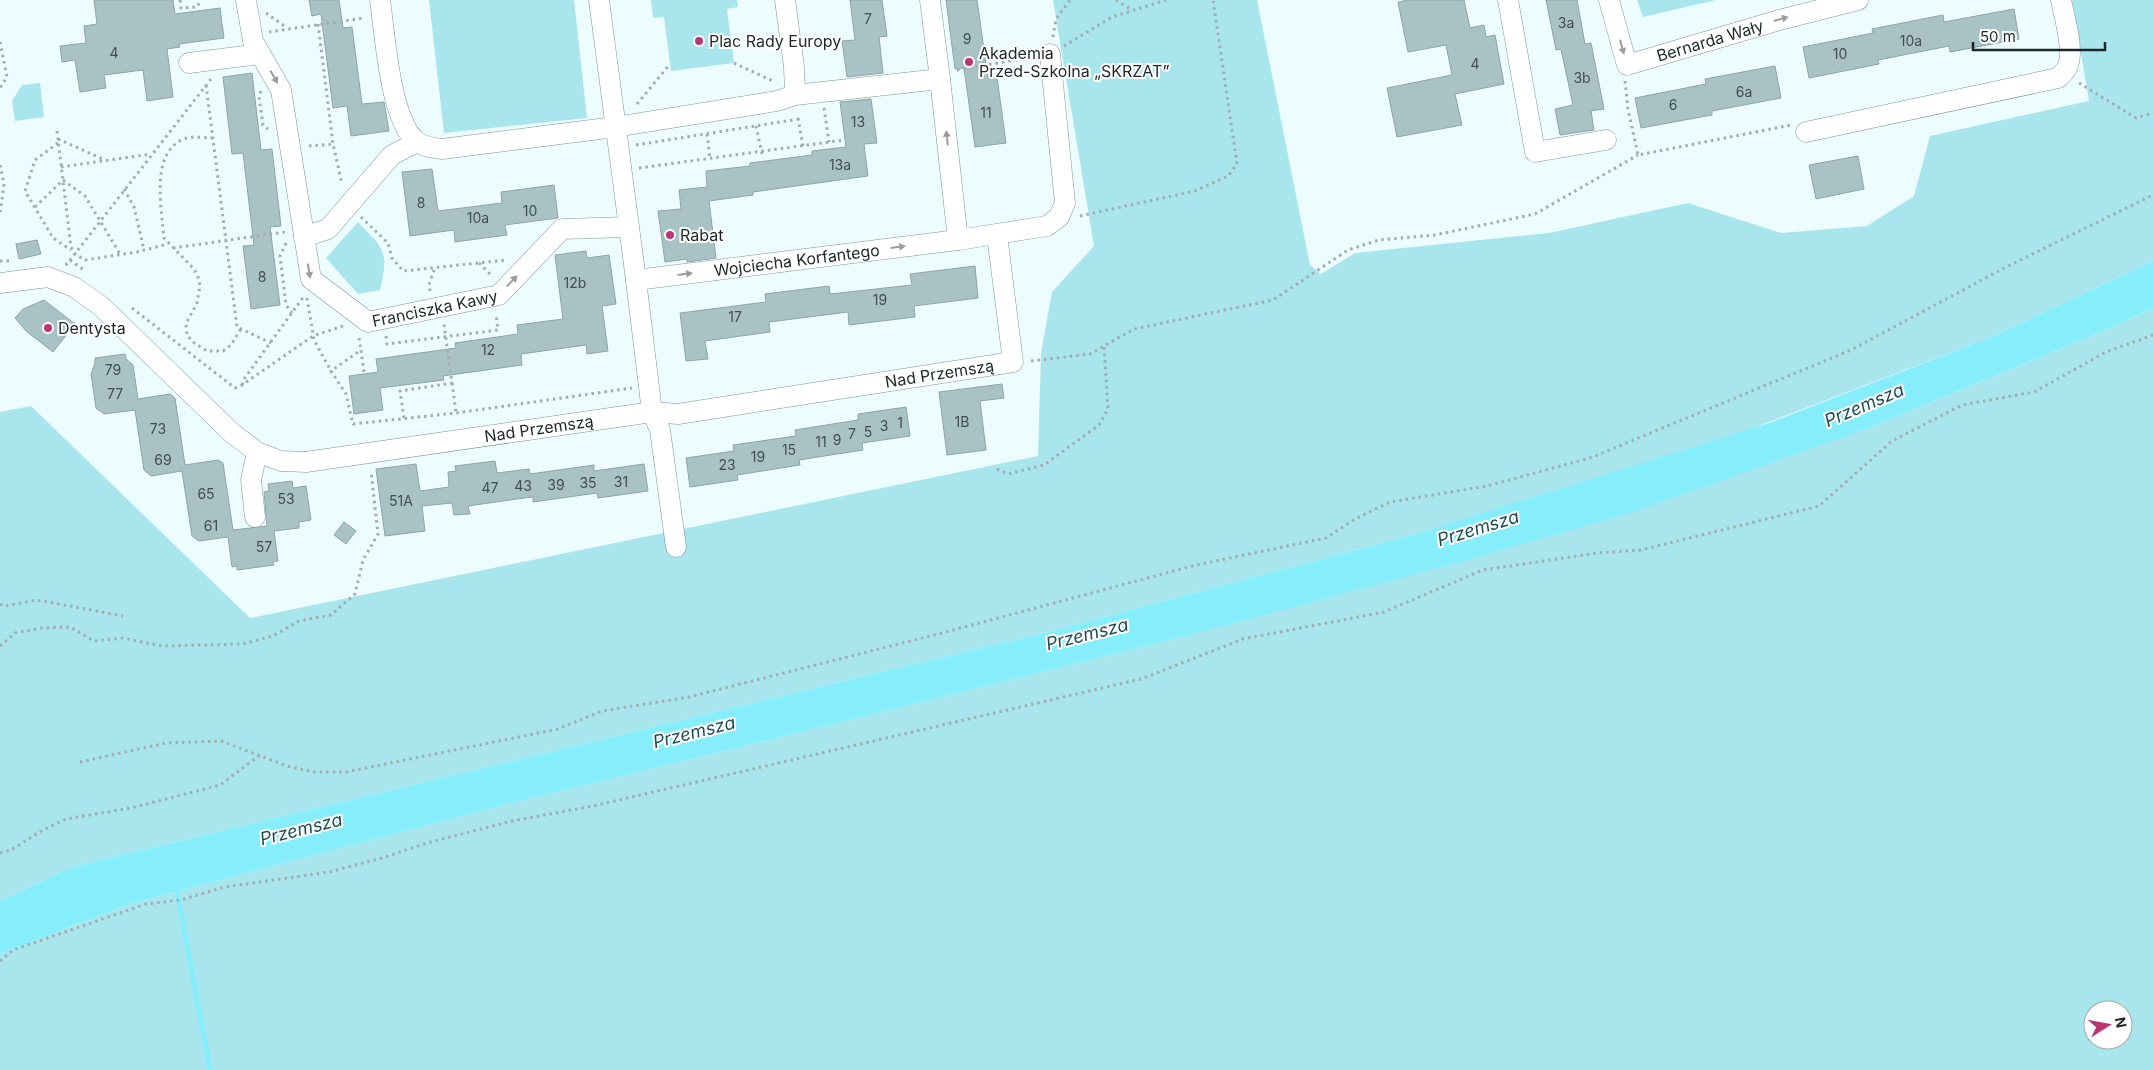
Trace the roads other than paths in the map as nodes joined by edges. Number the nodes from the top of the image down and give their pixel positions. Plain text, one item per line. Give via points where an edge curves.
1 (246, 0) edge
2 (599, 0) edge
3 (785, 0) edge
4 (930, 0) edge
5 (1508, 0) edge
6 (1609, 0) edge
7 (1858, 0) edge
8 (2060, 0) edge
9 (381, 8) edge
10 (260, 54) junction
11 (1050, 54) road end
12 (189, 63) dead end
13 (940, 79) junction
14 (795, 93) junction
15 (615, 127) junction
16 (1806, 132) dead end
17 (1606, 140) dead end
18 (417, 142) junction
19 (628, 226) junction
20 (300, 233) junction
21 (997, 235) junction
22 (958, 240) junction
23 (636, 280) junction
24 (0, 284) edge
25 (652, 412) junction
26 (257, 452) junction
27 (255, 517) dead end
28 (676, 547) dead end

1 - 10 street, Franciszka Kawy via 253,41
2 - 15 street
3 - 14 street
4 - 13 street
5 - 17 street via 1535,152
6 -> 7 street, Bernarda Wały via 1627,65 1770,22
8 - 16 street via 2070,62 2058,78
9 - 18 street via 396,107 403,125
10 - 12 street
10 -> 20 street, Franciszka Kawy via 281,90
11 - 21 street, Wojciecha Korfantego via 1065,203 1059,217 1047,226
13 - 14 street
22 -> 13 street
14 - 15 street via 778,100
15 - 18 street via 442,149
15 - 19 street
18 - 20 street via 392,155 328,229
20 -> 19 street, Franciszka Kawy via 311,279 369,325 438,308 493,287 498,295 562,229
19 - 23 street
21 - 22 street, Wojciecha Korfantego
21 - 25 street, Nad Przemszą via 1013,362 678,414
23 -> 22 street, Wojciecha Korfantego
23 - 25 street
24 - 26 street, Nad Przemszą via 48,277 74,288 101,306 232,433
25 - 26 street, Nad Przemszą via 306,462 281,462
25 - 28 street via 660,430
26 - 27 street via 251,480

